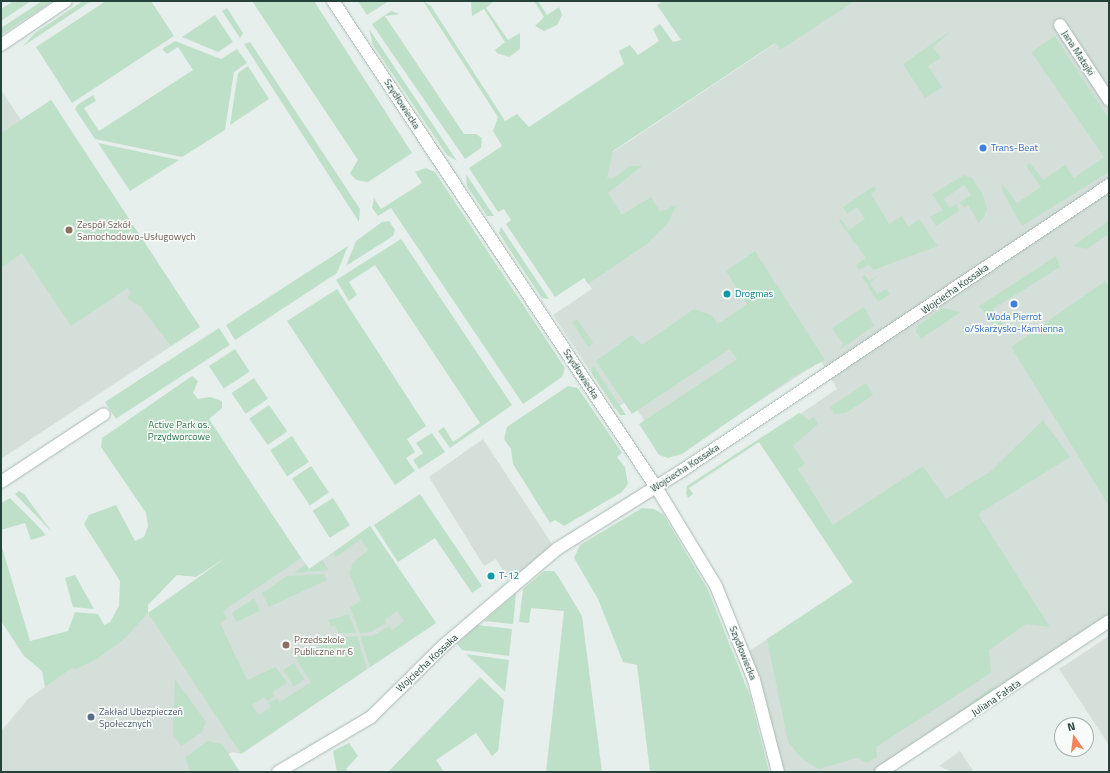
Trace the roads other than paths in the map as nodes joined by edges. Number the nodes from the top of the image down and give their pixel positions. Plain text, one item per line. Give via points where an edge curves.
1 (66, 1) edge
2 (333, 1) edge
3 (1060, 25) dead end
4 (1, 45) edge
5 (1109, 100) edge
6 (1109, 185) edge
7 (104, 414) dead end
8 (1, 482) edge
9 (656, 487) junction
10 (1109, 621) edge
11 (278, 772) edge
12 (778, 772) edge
13 (881, 772) edge

1 - 4 street
2 - 9 street, Szydłowiecka
3 - 5 street, Jana Matejki
6 - 9 street, Wojciecha Kossaka
7 - 8 street
9 - 11 street, Wojciecha Kossaka via 558,549 443,646 371,717
9 - 12 street, Szydłowiecka via 716,586 754,680
10 - 13 street, Juliana Fałata

